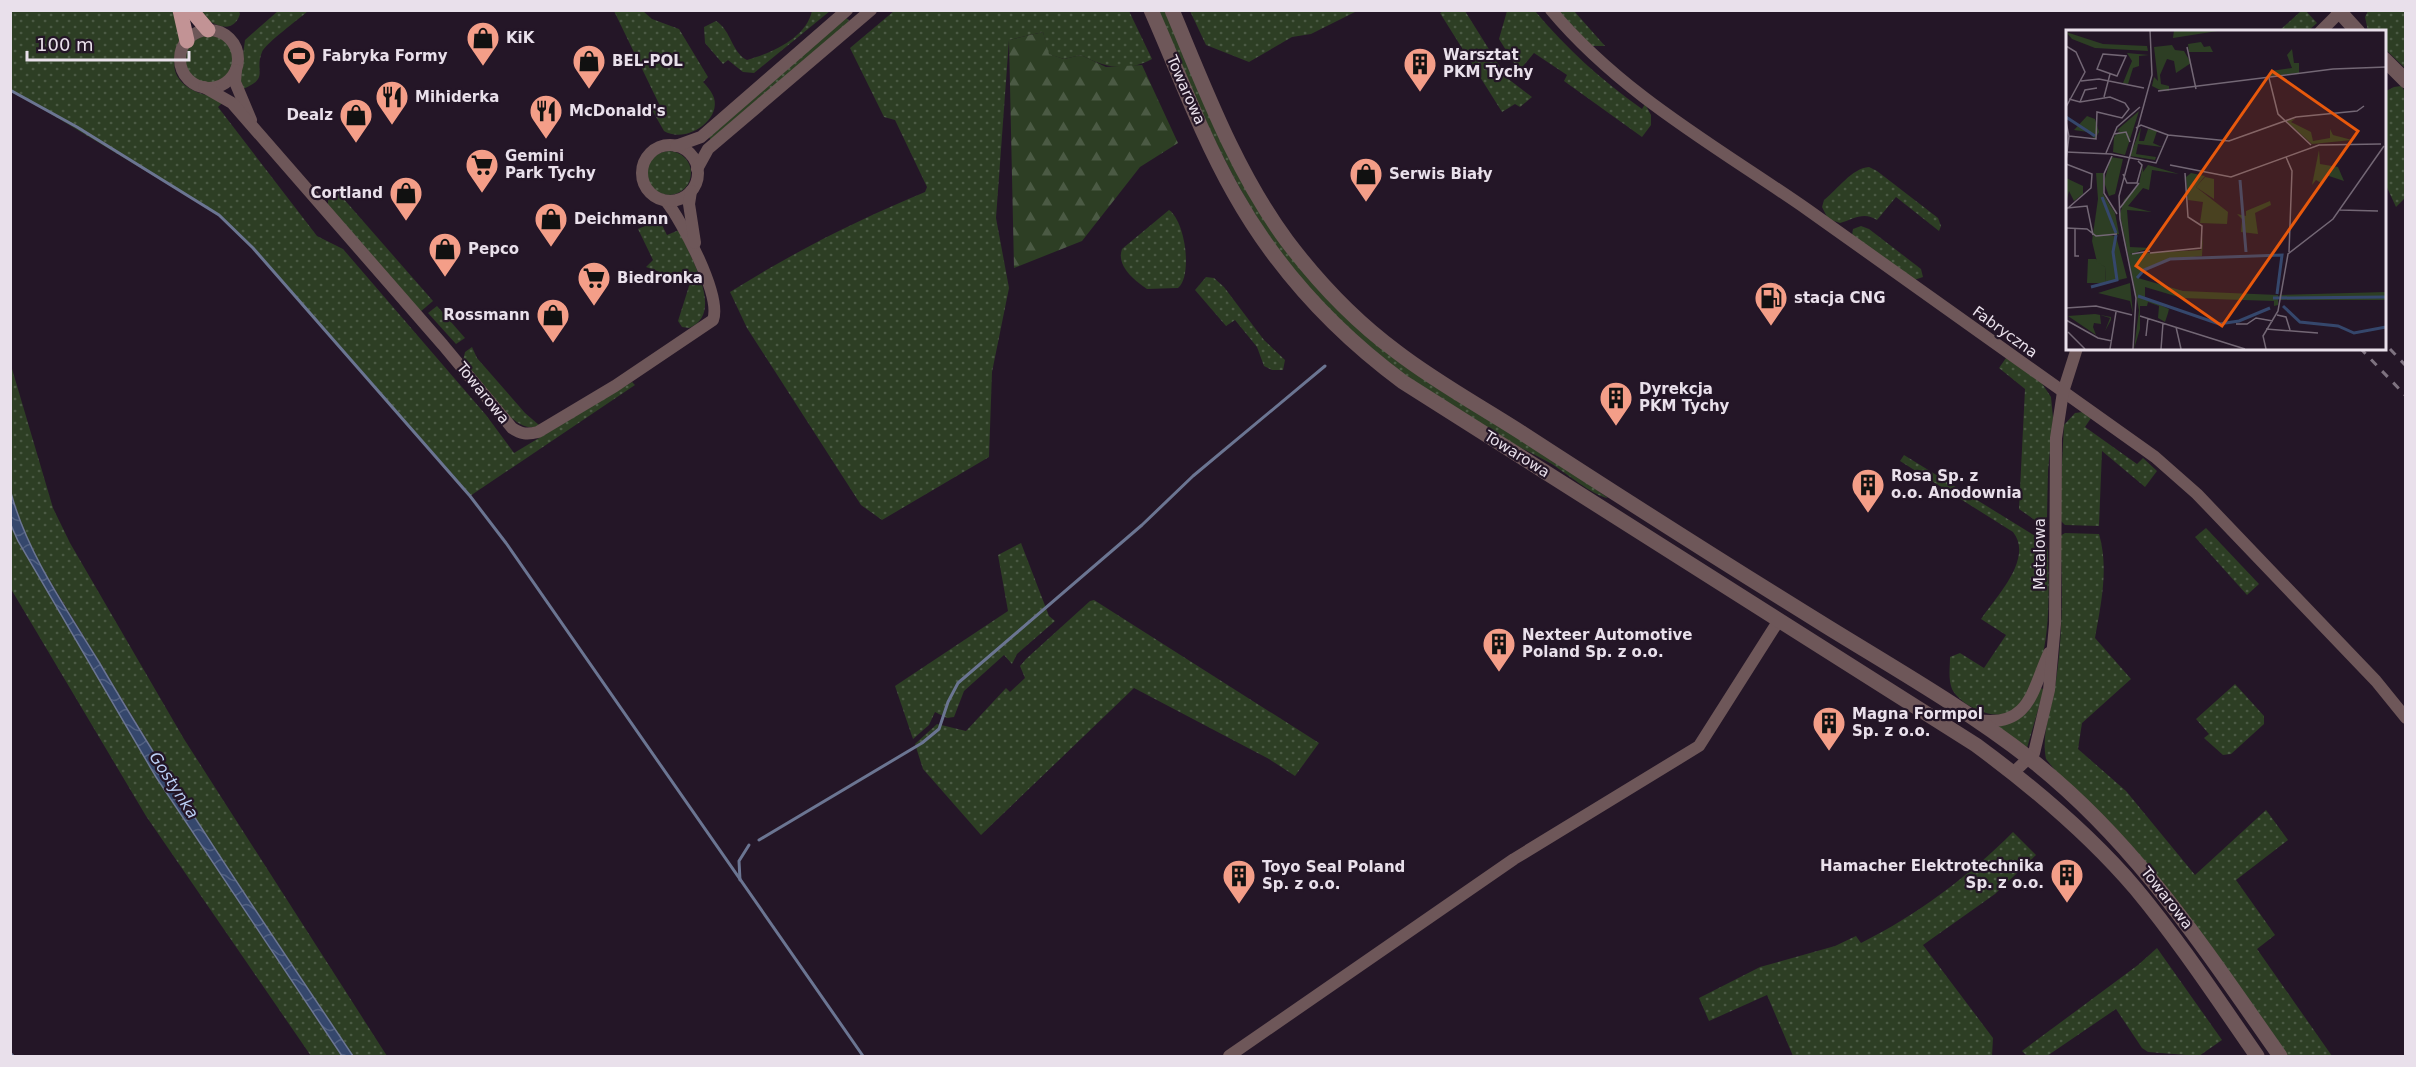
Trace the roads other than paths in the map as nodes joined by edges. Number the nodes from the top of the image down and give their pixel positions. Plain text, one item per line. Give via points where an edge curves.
1 (180, 10) edge
2 (191, 10) edge
3 (847, 10) edge
4 (870, 10) edge
5 (1151, 10) edge
6 (1172, 10) edge
7 (1551, 10) edge
8 (2339, 11) edge
9 (208, 30) junction
10 (2322, 30) edge
11 (2356, 30) edge
12 (187, 40) junction
13 (2386, 60) edge
14 (236, 70) junction
15 (2406, 81) edge
16 (204, 87) junction
17 (255, 130) junction
18 (676, 146) junction
19 (697, 169) junction
20 (691, 191) junction
21 (666, 201) junction
22 (697, 256) junction
23 (2076, 350) edge
24 (2063, 392) junction
25 (1631, 504) junction
26 (1621, 520) junction
27 (1779, 620) junction
28 (2051, 649) junction
29 (2406, 718) edge
30 (1974, 719) junction
31 (2030, 759) junction
32 (2014, 772) junction
33 (1229, 1056) edge
34 (2257, 1056) edge
35 (2280, 1056) edge

1 - 12 main road
2 - 9 main road
3 - 18 street via 701,136
4 - 19 street via 710,147
5 - 26 street, Towarowa via 1234,193 1271,253 1307,296 1358,346 1403,382
6 - 25 street, Towarowa via 1248,180 1288,243 1334,296 1406,359
7 - 24 street, Fabryczna via 1598,61 1676,122
8 - 10 street
8 - 11 street
9 - 12 street
9 - 14 street via 219,31 234,43
12 - 16 street via 181,53 183,70 195,84
13 - 15 street
14 - 16 street via 223,84
14 - 17 street, Towarowa via 236,81
16 - 17 street, Towarowa via 229,100
17 - 22 street, Towarowa via 519,433 538,432 708,325 715,312 714,303
18 - 19 street via 692,157
18 - 21 street via 663,146 652,152 642,170 649,192
19 - 20 street
20 - 21 street
20 - 22 street, Towarowa via 689,204
21 - 22 street, Towarowa
23 - 24 street, Metalowa
24 - 28 street, Metalowa via 2056,438 2055,624
24 - 29 street, Fabryczna via 2155,457 2197,494 2376,681
25 - 26 street
25 - 30 street, Towarowa
26 - 27 street, Towarowa
27 - 32 street, Towarowa
27 - 33 street via 1699,746 1514,860
28 - 30 street via 2030,702 2023,710 2003,720
28 - 31 street, Metalowa via 2049,690 2037,748
30 - 31 street, Towarowa
31 - 32 street
31 - 35 street, Towarowa via 2094,816 2151,876
32 - 34 street, Towarowa via 2135,888

